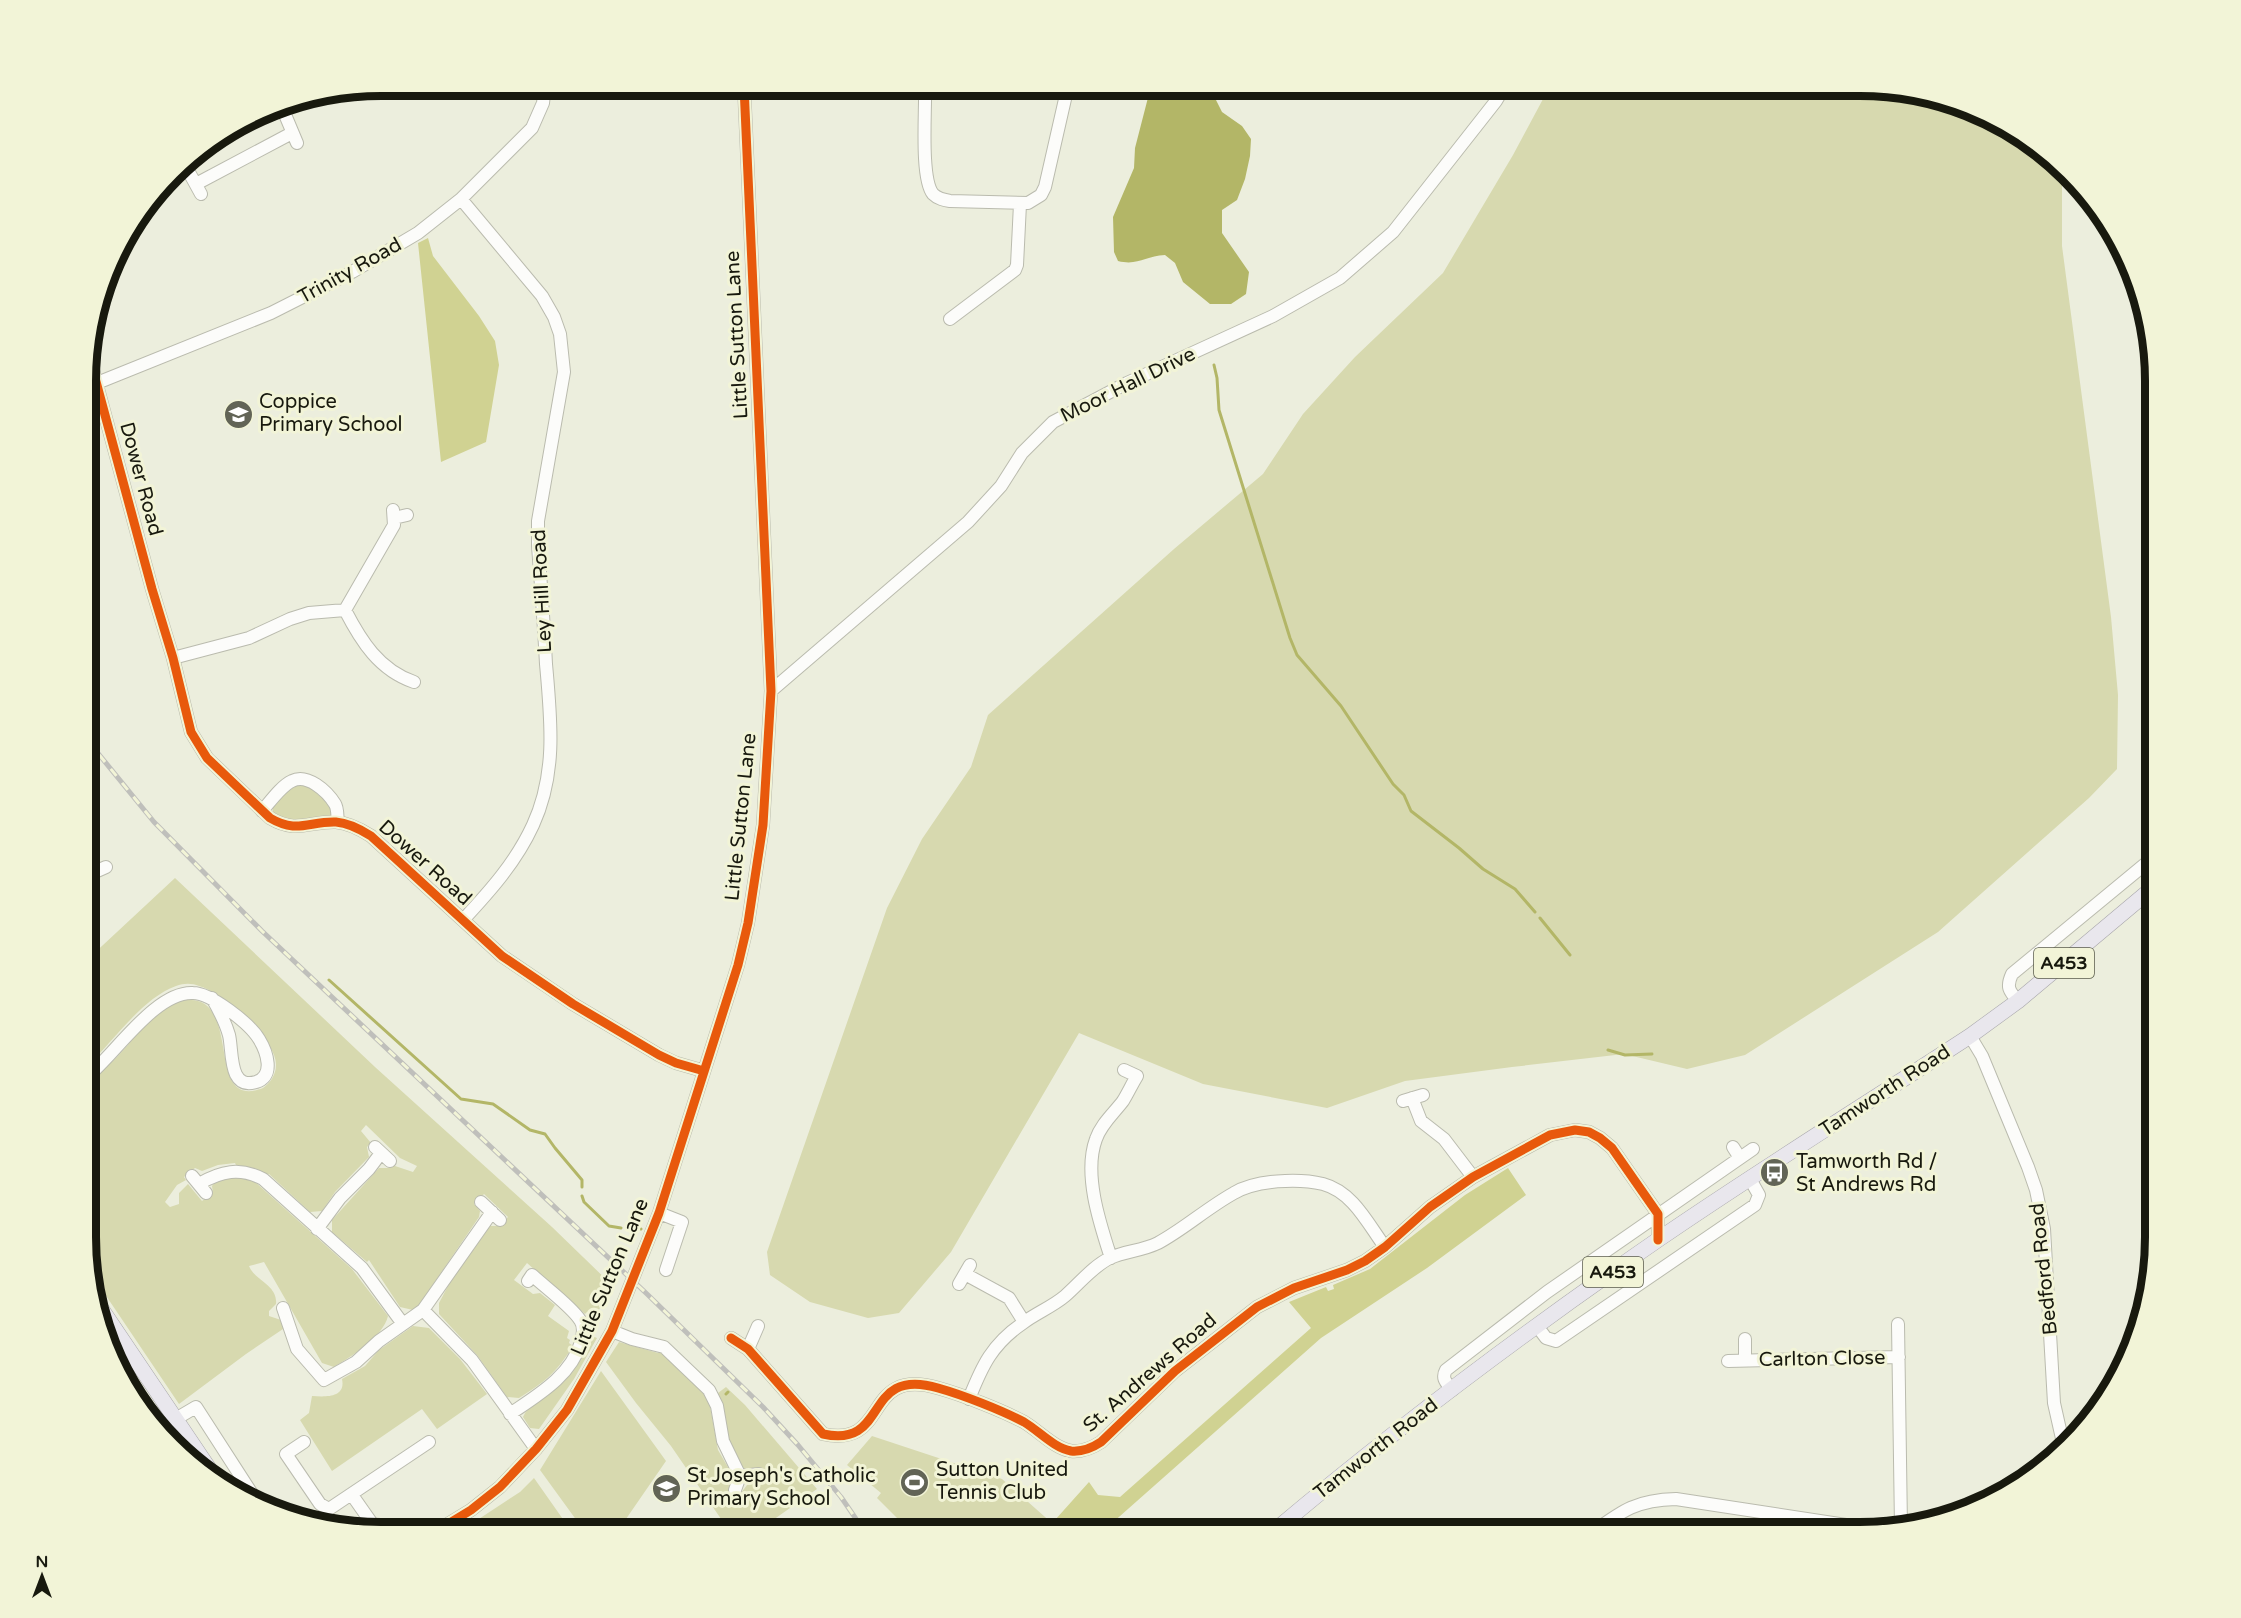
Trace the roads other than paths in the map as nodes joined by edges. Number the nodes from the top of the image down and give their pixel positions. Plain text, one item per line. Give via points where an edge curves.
1 (544, 96) edge
2 (744, 96) edge
3 (926, 96) edge
4 (1066, 96) edge
5 (1499, 96) edge
6 (284, 113) edge
7 (195, 184) dead end
8 (461, 199) junction
9 (1020, 204) junction
10 (950, 320) dead end
11 (96, 380) edge
12 (97, 383) junction
13 (407, 515) dead end
14 (345, 610) junction
15 (173, 658) junction
16 (406, 683) dead end
17 (771, 691) junction
18 (262, 811) junction
19 (338, 822) junction
20 (2145, 864) edge
21 (106, 867) dead end
22 (96, 871) edge
23 (2145, 894) edge
24 (463, 920) junction
25 (212, 998) junction
26 (2018, 1001) junction
27 (1970, 1036) junction
28 (96, 1068) edge
29 (1124, 1070) dead end
30 (704, 1071) junction
31 (1412, 1098) dead end
32 (1754, 1149) dead end
33 (382, 1154) dead end
34 (1473, 1177) junction
35 (1750, 1179) junction
36 (199, 1184) dead end
37 (481, 1202) dead end
38 (659, 1213) junction
39 (1658, 1214) junction
40 (1683, 1223) junction
41 (317, 1229) junction
42 (1658, 1240) junction
43 (1385, 1247) junction
44 (1111, 1258) junction
45 (666, 1270) dead end
46 (965, 1274) dead end
47 (528, 1281) dead end
48 (283, 1308) dead end
49 (423, 1310) junction
50 (1024, 1322) junction
51 (403, 1324) junction
52 (1898, 1324) dead end
53 (758, 1326) dead end
54 (1537, 1326) junction
55 (612, 1331) junction
56 (113, 1334) edge
57 (730, 1338) dead end
58 (1745, 1340) dead end
59 (747, 1349) junction
60 (1899, 1357) junction
61 (1745, 1360) junction
62 (1728, 1361) dead end
63 (1452, 1390) junction
64 (969, 1400) junction
65 (510, 1413) junction
66 (168, 1423) edge
67 (2061, 1438) edge
68 (304, 1442) dead end
69 (429, 1442) dead end
70 (186, 1444) edge
71 (536, 1449) junction
72 (759, 1474) dead end
73 (740, 1476) junction
74 (249, 1490) edge
75 (735, 1491) dead end
76 (352, 1495) junction
77 (1901, 1519) edge
78 (371, 1521) edge
79 (451, 1522) edge
80 (1285, 1522) edge
81 (1607, 1522) edge
82 (1826, 1522) edge

1 - 8 street, Trinity Road via 532,128
2 - 17 street, Little Sutton Lane
3 - 9 street via 926,178 934,195 950,201
4 - 9 street via 1045,187 1035,200
5 - 17 street, Moor Hall Drive via 1393,232 1340,278 1273,316 1126,383 1053,422 1022,453 1000,486 968,522
6 - 7 street via 295,138
8 - 12 street, Trinity Road via 418,232 313,293
8 - 24 street, Ley Hill Road via 542,296 560,334 564,372 538,521 552,734 550,766 541,804 519,853
9 - 10 street via 1015,270
11 - 12 street, Dower Road
12 - 15 street, Dower Road
13 - 14 street via 394,514 394,525
14 - 15 street via 309,613 249,638
14 - 16 street via 364,646
15 - 18 street, Dower Road via 197,745
17 - 30 street, Little Sutton Lane via 757,871 738,965
18 - 19 street, Dower Road via 280,824 294,828
18 - 19 street via 290,781 304,779 325,792 336,806
19 - 24 street, Dower Road via 371,836
20 - 26 street via 2012,974 2008,990
21 - 22 street
23 - 26 main road, Tamworth Road / A453
24 - 30 street, Dower Road via 524,972 573,1004 659,1055
25 - 25 street via 259,1039 269,1065 260,1080 250,1083 234,1073 230,1038
25 - 28 street via 194,992 168,999
26 - 27 main road, Tamworth Road / A453
27 - 35 main road, Tamworth Road / A453
27 - 67 street, Bedford Road via 1982,1056 2036,1190 2047,1253 2054,1403
29 - 44 street via 1137,1076 1102,1126 1093,1150 1093,1196
30 - 38 street, Little Sutton Lane
31 - 34 street via 1421,1121 1444,1139
32 - 39 street, Tamworth Road via 1737,1152
33 - 41 street
34 - 39 street, St. Andrews Road via 1550,1135 1569,1130 1589,1132 1612,1148
34 - 43 street, St. Andrews Road via 1430,1207
35 - 40 main road, Tamworth Road / A453
35 - 54 street via 1759,1196 1755,1205 1556,1341 1546,1338
36 - 41 street via 223,1172 250,1173 263,1179
37 - 49 street via 496,1216
38 - 45 street, Little Sutton Lane via 682,1222
38 - 55 street, Little Sutton Lane
39 - 40 street
39 - 42 street
39 - 63 street, Tamworth Road via 1446,1370 1444,1379
40 - 42 main road, Tamworth Road / A453
41 - 51 street via 362,1268
42 - 54 main road, Tamworth Road / A453
43 - 44 street via 1347,1196 1337,1189 1311,1181 1288,1181 1236,1191 1157,1243
43 - 64 street, St. Andrews Road via 1347,1270 1294,1288 1257,1307 1175,1371 1113,1432 1091,1448 1070,1451 1022,1421
44 - 50 street via 1064,1297
46 - 50 street via 1009,1298
47 - 65 street via 532,1275 580,1318 584,1330 573,1360 560,1378
48 - 51 street via 297,1349 324,1380 356,1362
49 - 51 street
49 - 65 street via 472,1360
50 - 64 street via 987,1358
52 - 60 street, Carlton Close
53 - 59 street
54 - 63 main road, Tamworth Road / A453
55 - 71 street, Little Sutton Lane via 567,1410
55 - 73 street via 664,1347 709,1390 717,1406 723,1441
56 - 66 main road
57 - 59 street, St. Andrews Road
58 - 61 street, Carlton Close
59 - 64 street, St. Andrews Road via 823,1434 850,1435 862,1430 884,1396 902,1386 938,1388
60 - 61 street, Carlton Close
60 - 77 street, Carlton Close
61 - 62 street, Carlton Close
63 - 80 main road, Tamworth Road / A453
65 - 71 street
66 - 70 main road
66 - 74 street via 196,1407
68 - 76 street via 286,1454 320,1504 329,1509
69 - 76 street
71 - 79 street, Little Sutton Lane via 500,1487
72 - 73 street
73 - 75 street
76 - 78 street
81 - 82 street via 1626,1508 1676,1499

